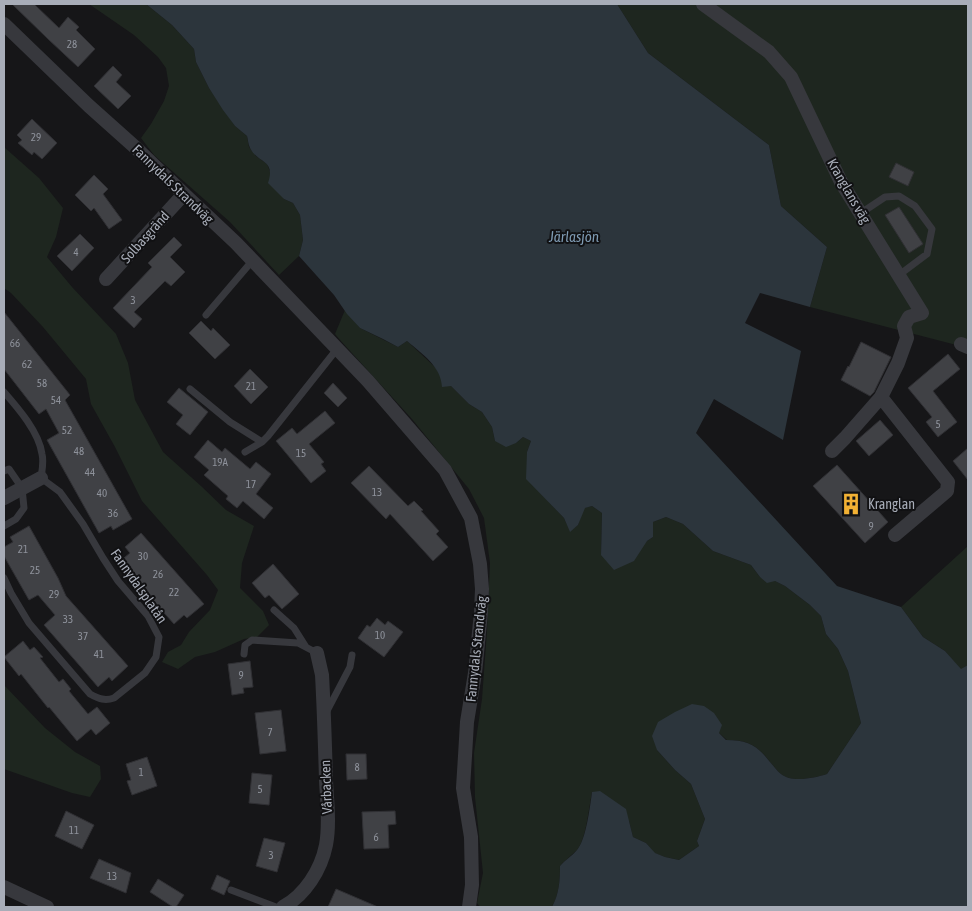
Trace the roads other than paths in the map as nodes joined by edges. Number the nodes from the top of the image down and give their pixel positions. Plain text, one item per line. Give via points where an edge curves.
1 (704, 4) edge
2 (4, 24) edge
3 (184, 194) junction
4 (861, 213) junction
5 (252, 260) junction
6 (899, 275) junction
7 (106, 279) dead end
8 (206, 315) dead end
9 (337, 349) junction
10 (190, 389) dead end
11 (4, 392) edge
12 (881, 397) junction
13 (262, 442) junction
14 (832, 451) dead end
15 (245, 452) dead end
16 (4, 471) edge
17 (41, 478) junction
18 (22, 488) junction
19 (4, 498) edge
20 (4, 526) edge
21 (895, 535) dead end
22 (4, 578) edge
23 (274, 610) dead end
24 (312, 650) junction
25 (244, 654) dead end
26 (352, 655) dead end
27 (324, 717) junction
28 (4, 886) edge
29 (231, 890) dead end
30 (47, 907) edge
31 (276, 907) edge
32 (283, 907) edge
33 (469, 907) edge

1 - 4 street, Kranglans väg via 769,52 791,77 841,182
2 - 3 street, Fannydals Strandväg
3 - 5 street, Fannydals Strandväg
3 - 7 street, Solbasgränd
4 - 6 street, Kranglans väg
4 - 6 lane via 885,197 899,196 915,206 932,229 927,254
5 - 8 lane
5 - 9 street, Fannydals Strandväg
6 - 12 street, Kranglans väg via 922,313 909,317 904,326 908,338
9 - 13 lane
9 - 33 street, Fannydals Strandväg via 445,470 471,518 482,589 464,756 463,788 471,837
10 - 13 lane via 230,422
11 - 17 lane via 40,443 43,456
12 - 14 street, Kranglans väg
12 - 21 street via 948,482 947,491
13 - 15 lane
16 - 18 lane via 10,469
17 - 18 street
17 - 22 lane, Fannydalsplatån via 60,492 118,581 148,616 159,637 156,657 145,673 114,698 97,698 29,624
18 - 19 street
18 - 20 lane via 24,508 16,519
23 - 24 lane
24 - 25 lane via 298,643 252,640 245,645
24 - 27 street, Vårbacken via 322,676
26 - 27 lane via 350,667
27 - 32 street, Vårbacken via 326,846 305,890
28 - 30 street
29 - 31 lane

